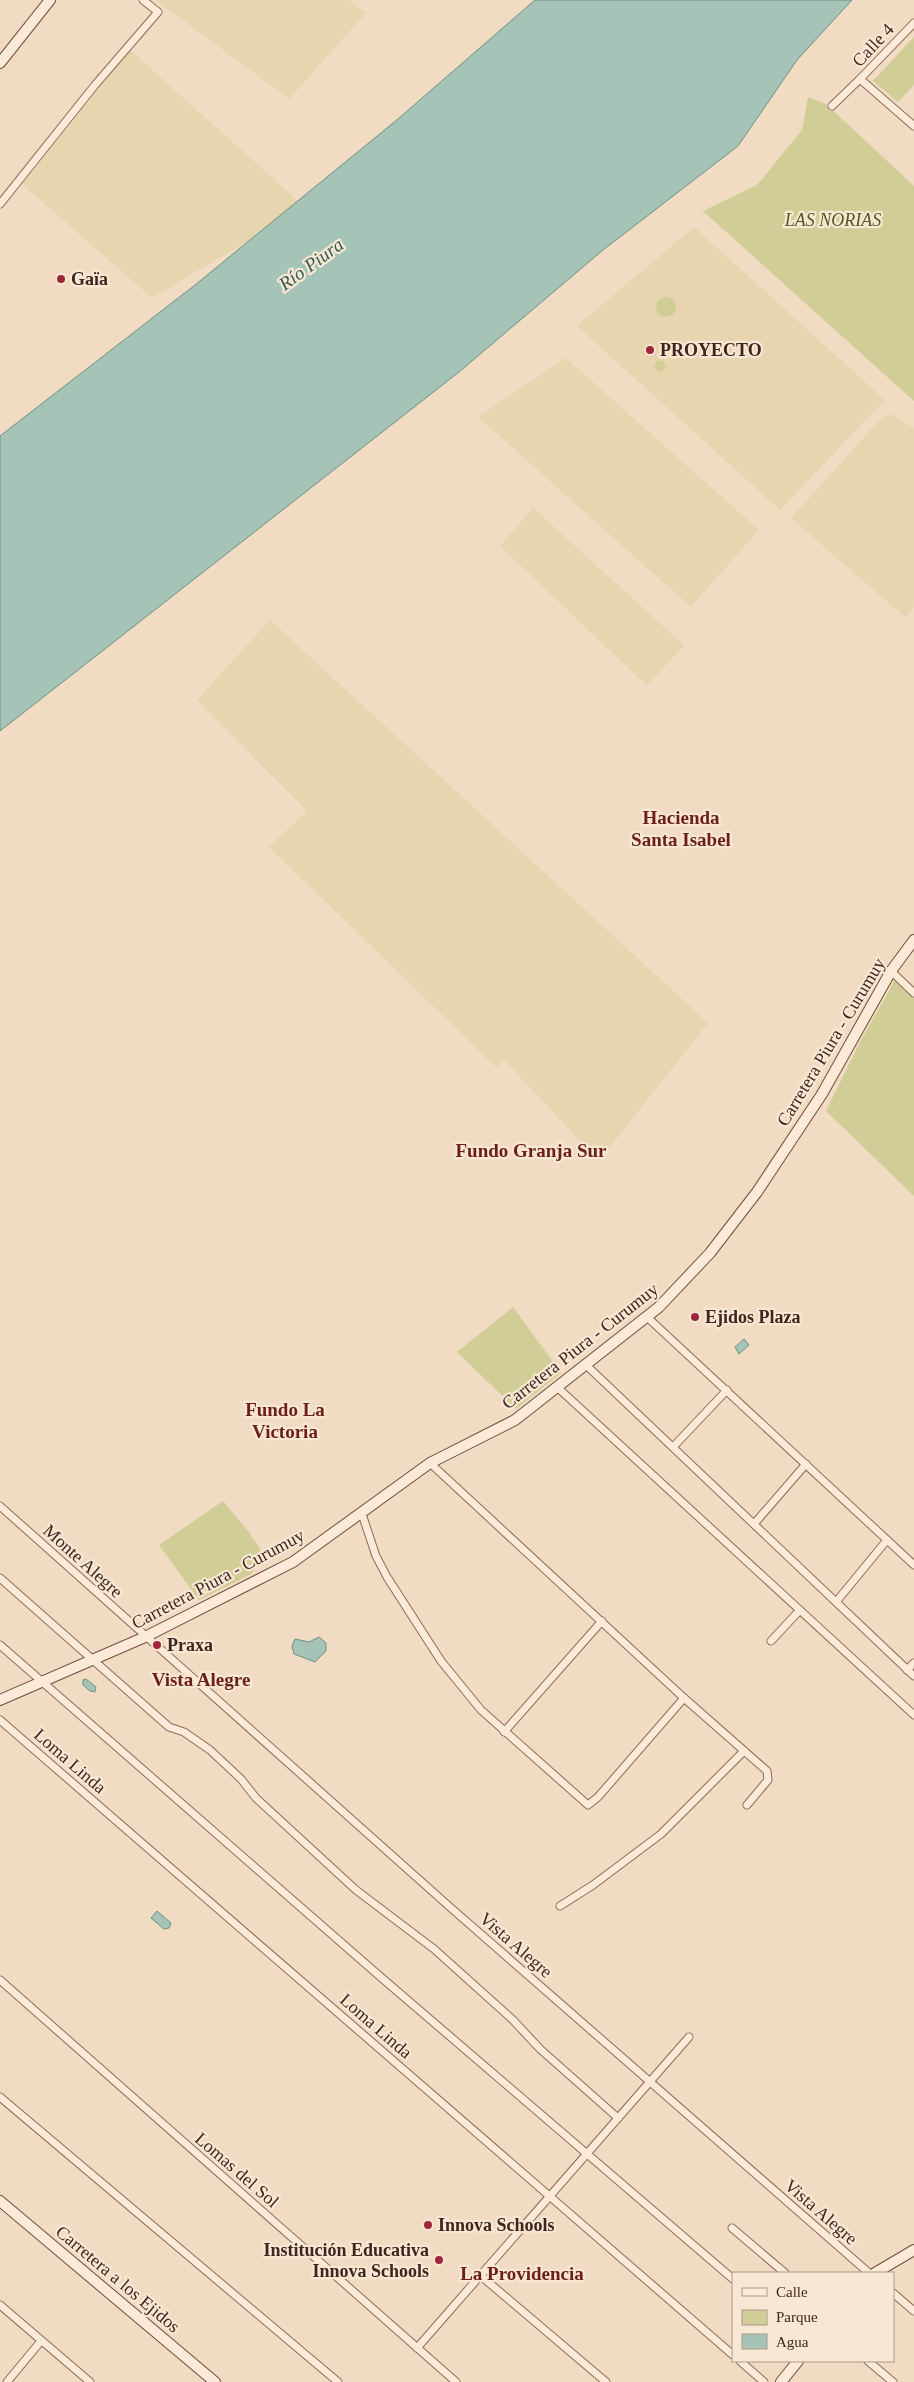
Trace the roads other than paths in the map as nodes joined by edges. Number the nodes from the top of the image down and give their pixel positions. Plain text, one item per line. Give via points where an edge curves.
1 (50, 0) edge
2 (143, 0) edge
3 (913, 25) edge
4 (0, 63) edge
5 (860, 79) junction
6 (832, 106) dead end
7 (914, 126) edge
8 (0, 204) edge
9 (914, 940) edge
10 (891, 971) junction
11 (914, 993) edge
12 (647, 1317) junction
13 (586, 1365) junction
14 (557, 1388) junction
15 (727, 1390) junction
16 (674, 1446) junction
17 (430, 1462) junction
18 (806, 1464) junction
19 (0, 1506) edge
20 (362, 1514) junction
21 (754, 1524) junction
22 (887, 1540) junction
23 (914, 1565) edge
24 (0, 1578) edge
25 (836, 1602) junction
26 (800, 1610) junction
27 (602, 1622) junction
28 (146, 1637) junction
29 (771, 1642) dead end
30 (0, 1645) edge
31 (96, 1660) junction
32 (914, 1663) edge
33 (908, 1670) junction
34 (914, 1676) edge
35 (41, 1681) junction
36 (684, 1698) junction
37 (0, 1700) edge
38 (914, 1716) edge
39 (0, 1720) edge
40 (504, 1732) junction
41 (744, 1751) junction
42 (746, 1805) dead end
43 (560, 1906) dead end
44 (0, 1980) edge
45 (689, 2037) dead end
46 (649, 2082) junction
47 (0, 2097) edge
48 (618, 2118) junction
49 (588, 2154) junction
50 (551, 2197) junction
51 (0, 2201) edge
52 (732, 2228) dead end
53 (914, 2250) edge
54 (784, 2272) edge
55 (868, 2272) edge
56 (877, 2272) edge
57 (482, 2276) junction
58 (732, 2278) edge
59 (894, 2294) edge
60 (0, 2305) edge
61 (914, 2311) edge
62 (41, 2341) junction
63 (417, 2348) junction
64 (732, 2354) edge
65 (741, 2362) edge
66 (797, 2362) edge
67 (869, 2362) edge
68 (7, 2382) edge
69 (90, 2382) edge
70 (215, 2382) edge
71 (338, 2382) edge
72 (456, 2382) edge
73 (606, 2382) edge
74 (764, 2382) edge
75 (781, 2382) edge
76 (893, 2382) edge

1 - 4 main road
2 - 8 street via 158,12
3 - 5 street, Calle 4
5 - 6 street
5 - 7 street, Calle 4
9 - 10 main road, Carretera Piura - Curumuy
10 - 11 street
10 - 12 main road, Carretera Piura - Curumuy via 822,1094 757,1192 704,1260
12 - 13 main road, Carretera Piura - Curumuy
12 - 15 street
13 - 14 main road, Carretera Piura - Curumuy
13 - 16 street
14 - 17 main road, Carretera Piura - Curumuy via 515,1420
14 - 26 street
15 - 16 street
15 - 18 street
16 - 21 street
17 - 20 main road, Carretera Piura - Curumuy
17 - 27 street
18 - 21 street
18 - 22 street
19 - 28 street, Monte Alegre
20 - 28 main road, Carretera Piura - Curumuy via 294,1562
20 - 40 street via 386,1577 417,1626 452,1675
21 - 25 street
22 - 23 street
22 - 25 street
24 - 31 street
25 - 33 street
26 - 29 street
26 - 38 street
27 - 36 street
27 - 40 street
28 - 31 main road, Carretera Piura - Curumuy
28 - 46 street, Vista Alegre
30 - 35 street
31 - 35 main road, Carretera Piura - Curumuy
31 - 48 street via 169,1728 184,1732 210,1750 256,1798 356,1890 434,1950
32 - 33 street
33 - 34 street
35 - 37 main road, Carretera Piura - Curumuy
35 - 49 street
36 - 40 street via 588,1805
36 - 41 street
39 - 50 street, Loma Linda
41 - 42 street via 769,1775 764,1786
41 - 43 street via 661,1834
44 - 63 street, Lomas del Sol
45 - 46 street
46 - 48 street
46 - 55 street, Vista Alegre
47 - 71 street
48 - 49 street
49 - 50 street
49 - 58 street
50 - 57 street
50 - 64 street, Loma Linda
51 - 70 main road, Carretera a los Ejidos
52 - 54 street
53 - 56 main road
57 - 63 street
57 - 73 street
59 - 61 street
60 - 62 street
62 - 68 street
62 - 69 street
63 - 72 street, Lomas del Sol
65 - 74 street
66 - 75 main road
67 - 76 street

